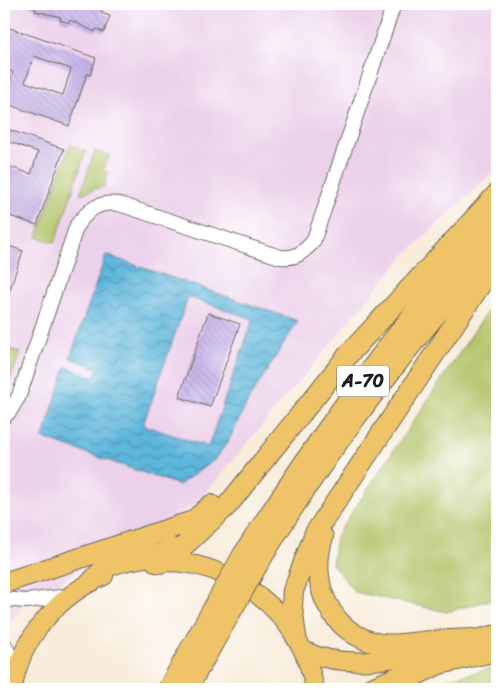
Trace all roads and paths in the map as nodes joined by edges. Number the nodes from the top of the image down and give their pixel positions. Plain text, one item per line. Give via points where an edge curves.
1 (394, 4) edge
2 (497, 194) edge
3 (497, 217) edge
4 (497, 242) edge
5 (497, 260) edge
6 (4, 417) edge
7 (280, 438) junction
8 (365, 459) junction
9 (251, 560) junction
10 (160, 563) junction
11 (92, 581) junction
12 (4, 583) edge
13 (69, 596) junction
14 (4, 599) edge
15 (497, 634) edge
16 (472, 639) junction
17 (4, 643) edge
18 (299, 644) junction
19 (497, 652) edge
20 (437, 665) junction
21 (17, 671) junction
22 (13, 689) edge
23 (168, 689) edge
24 (187, 689) edge
25 (315, 689) edge
26 (367, 689) edge
27 (387, 689) edge

1 - 6 street via 312,242 303,253 289,258 280,257 119,204 99,204 77,225 19,396
2 - 7 highway via 349,354
3 - 9 highway, A-70 via 366,376 287,487
4 - 9 highway, A-70 via 386,377
5 - 8 highway
7 - 10 highway via 214,520 173,556
7 - 11 highway via 222,503 180,543 164,553 106,568
7 - 12 highway via 243,469 193,521
8 - 16 highway via 333,516 321,545 318,581 330,610 351,632 381,644
8 - 18 highway via 315,533 299,570 292,607
9 - 23 highway, A-70, bridge
9 - 24 highway, A-70, bridge
10 - 11 main road via 134,566
10 - 18 main road via 205,568 237,581 279,614
11 - 13 main road
13 - 14 street via 26,601
13 - 21 main road via 41,624 29,642
15 - 16 main road
16 - 18 main road via 371,662 330,660
17 - 21 street
18 - 25 main road
19 - 20 main road
20 - 26 main road via 404,673
20 - 27 highway
21 - 22 main road

